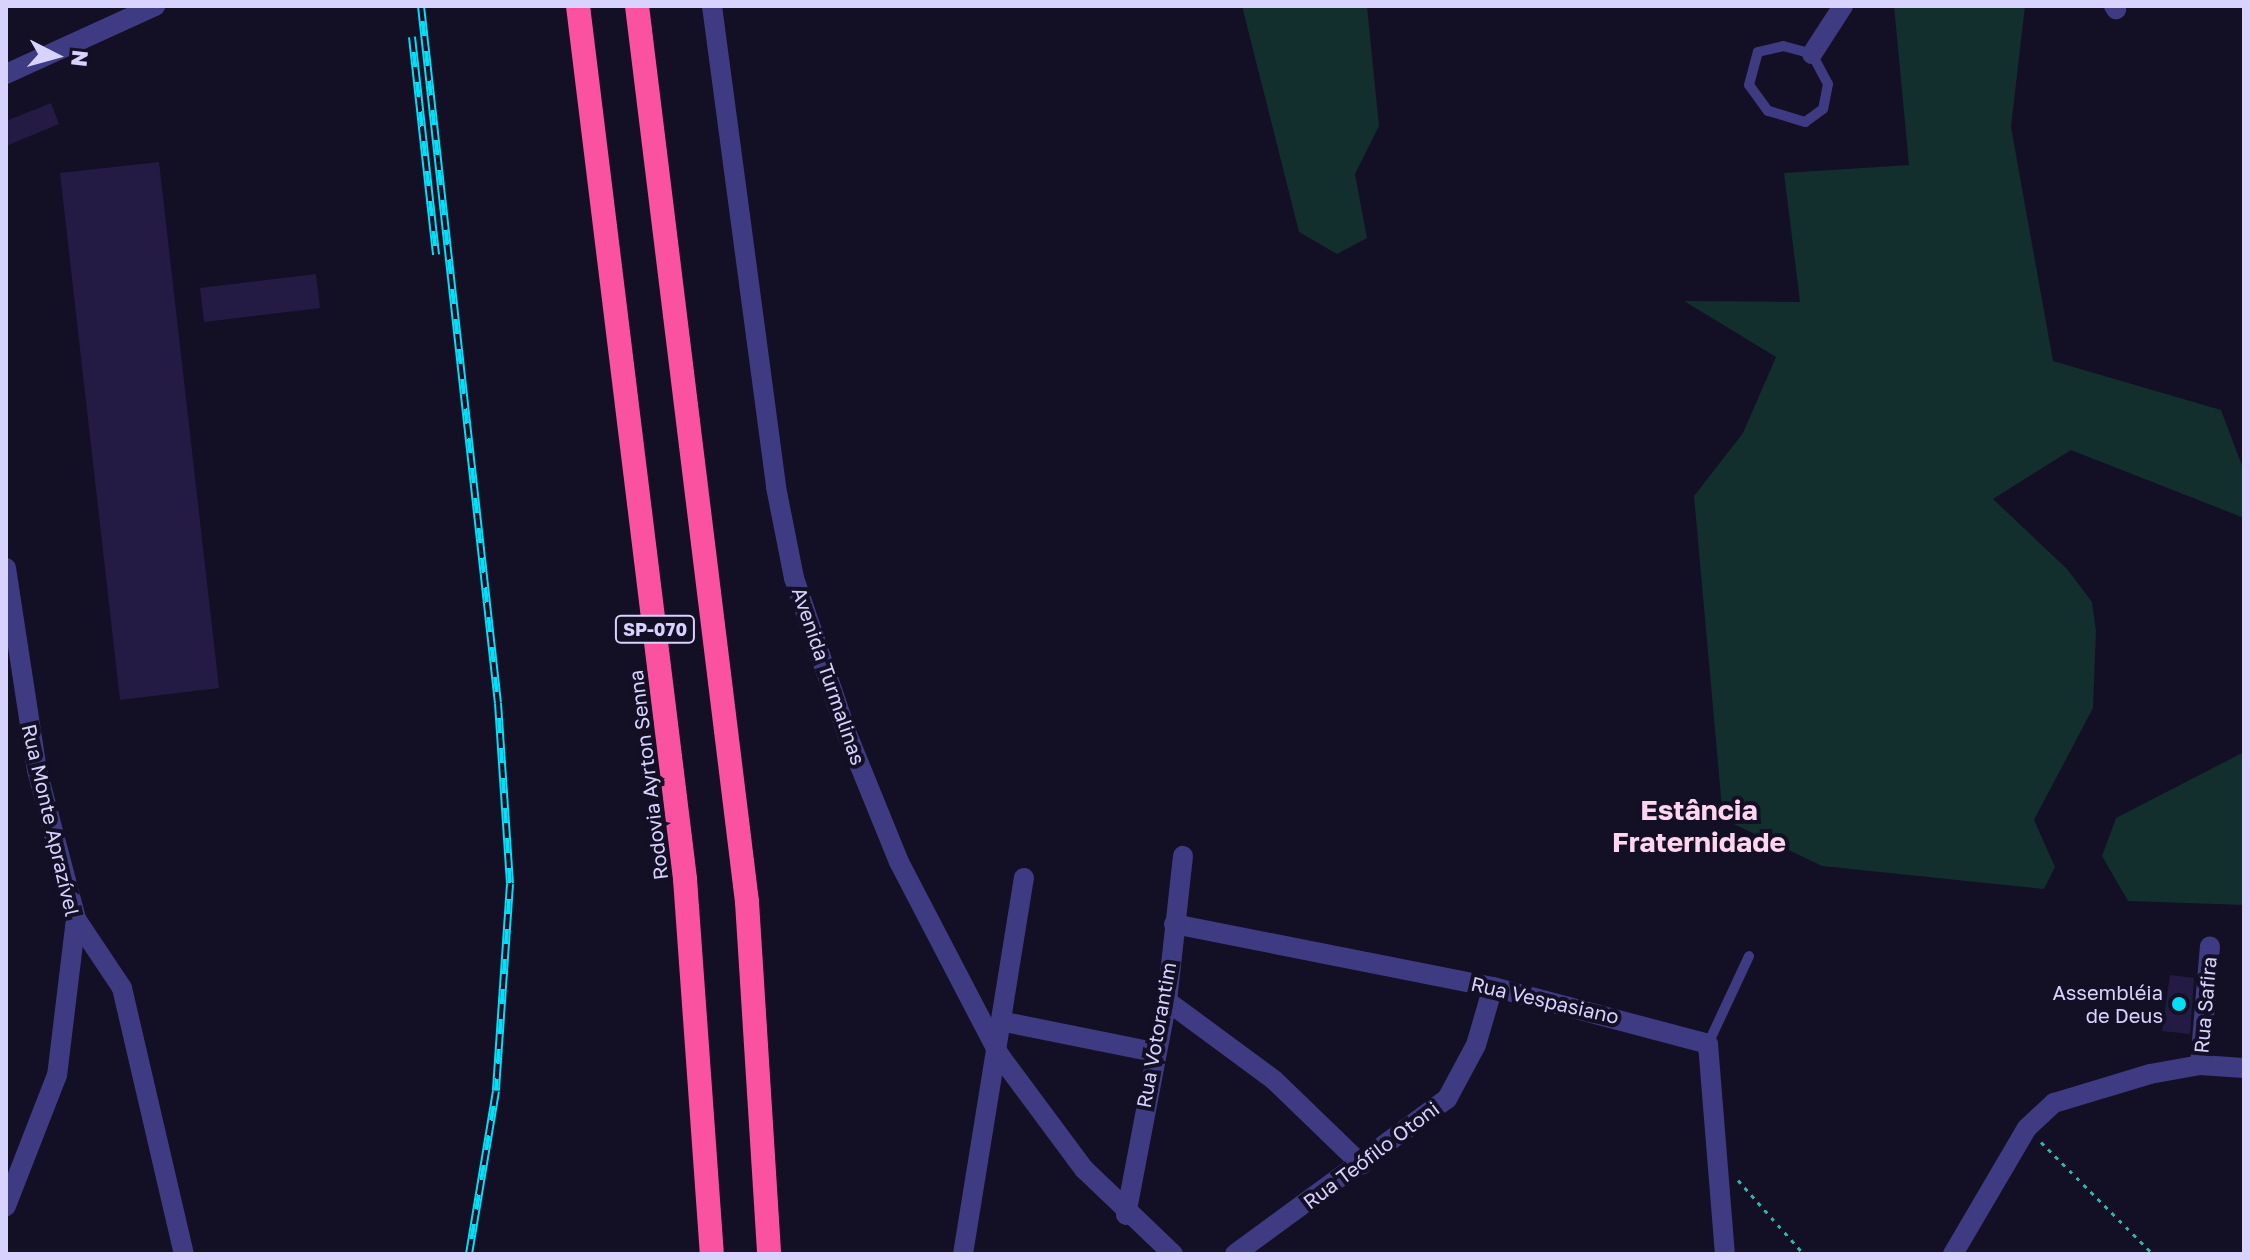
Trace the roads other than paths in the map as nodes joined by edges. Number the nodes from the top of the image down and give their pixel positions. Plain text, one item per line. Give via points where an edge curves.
1 (155, 6) edge
2 (578, 6) edge
3 (637, 6) edge
4 (712, 6) edge
5 (1843, 6) edge
6 (1812, 54) junction
7 (6, 74) edge
8 (6, 568) edge
9 (1183, 856) dead end
10 (1024, 878) dead end
11 (76, 919) junction
12 (1174, 924) junction
13 (2210, 946) dead end
14 (1749, 956) dead end
15 (1493, 987) junction
16 (1167, 1001) junction
17 (1005, 1022) junction
18 (1708, 1044) junction
19 (1154, 1052) junction
20 (1000, 1056) junction
21 (2200, 1065) junction
22 (2244, 1068) edge
23 (1362, 1165) junction
24 (6, 1206) edge
25 (1126, 1215) junction
26 (184, 1254) edge
27 (712, 1254) edge
28 (769, 1254) edge
29 (963, 1254) edge
30 (1173, 1254) edge
31 (1235, 1254) edge
32 (1725, 1254) edge
33 (1953, 1254) edge

1 - 7 street
2 - 27 highway, Rodovia Ayrton Senna / SP-070 via 685,879
3 - 28 highway, SP-070 via 747,902
4 - 20 street, Avenida Turmalinas via 769,444 794,578 899,862
5 - 6 street
6 - 6 lane via 1783,46 1758,52 1749,85 1768,111 1805,122 1823,109 1828,84
8 - 11 street, Rua Monte Aprazível via 37,770
9 - 12 street, Rua Votorantim
10 - 17 street
11 - 24 street, Rua Monte Aprazível via 57,1075
11 - 26 street via 122,988
12 - 15 street, Rua Vespasiano
12 - 16 street, Rua Votorantim
13 - 21 street, Rua Safira
14 - 18 lane
15 - 18 street, Rua Vespasiano
15 - 23 street, Rua Teófilo Otoni via 1476,1045 1447,1099
16 - 19 street, Rua Votorantim
16 - 23 street via 1274,1080
17 - 19 street
17 - 20 street
18 - 32 street
19 - 25 street, Rua Votorantim
20 - 25 street, Avenida Turmalinas
20 - 29 street
21 - 22 street
21 - 33 street via 2081,1089 2027,1128
23 - 31 street, Rua Teófilo Otoni
25 - 30 street, Avenida Turmalinas

